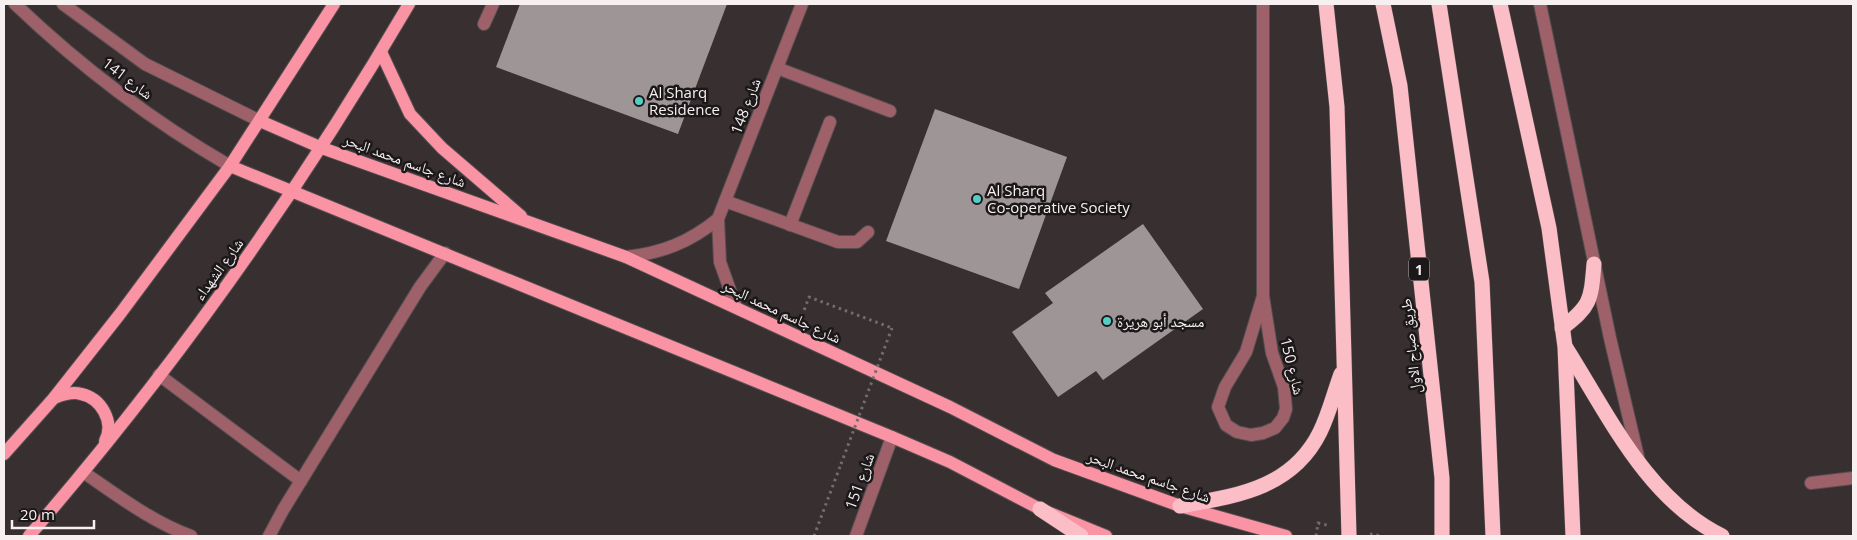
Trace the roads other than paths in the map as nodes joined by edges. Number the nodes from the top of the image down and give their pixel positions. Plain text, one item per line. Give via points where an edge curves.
1 (15, 4) edge
2 (63, 4) edge
3 (334, 4) edge
4 (409, 4) edge
5 (493, 4) edge
6 (802, 4) edge
7 (1264, 4) edge
8 (1326, 4) edge
9 (1383, 4) edge
10 (1439, 4) edge
11 (1500, 4) edge
12 (1540, 4) edge
13 (484, 24) dead end
14 (381, 52) junction
15 (777, 68) junction
16 (890, 110) dead end
17 (260, 121) junction
18 (830, 122) dead end
19 (322, 148) junction
20 (230, 166) junction
21 (292, 191) junction
22 (725, 200) junction
23 (718, 219) junction
24 (529, 222) junction
25 (790, 225) junction
26 (868, 232) dead end
27 (445, 253) junction
28 (626, 258) junction
29 (1594, 264) junction
30 (1263, 296) junction
31 (736, 308) junction
32 (1562, 328) junction
33 (1565, 347) junction
34 (1344, 366) junction
35 (159, 375) junction
36 (53, 399) junction
37 (892, 437) junction
38 (101, 450) junction
39 (4, 454) edge
40 (1640, 466) junction
41 (83, 472) junction
42 (1853, 478) edge
43 (301, 482) junction
44 (1811, 483) dead end
45 (1180, 506) junction
46 (1040, 510) junction
47 (29, 536) edge
48 (191, 536) edge
49 (269, 536) edge
50 (856, 536) edge
51 (1081, 536) edge
52 (1106, 536) edge
53 (1286, 536) edge
54 (1349, 536) edge
55 (1442, 536) edge
56 (1493, 536) edge
57 (1573, 536) edge
58 (1722, 536) edge

1 - 20 street, شارع 141 via 104,81 184,139
2 - 17 street, شارع 141 via 145,64
3 - 17 main road
4 - 14 main road, شارع الشهداء
5 - 13 street
6 - 15 street, شارع 148
7 - 30 street, شارع 150
8 - 34 highway via 1337,107
9 - 55 highway, طريق صباح الاول / 1 via 1401,96 1442,478
10 - 56 highway via 1482,282
11 - 32 highway via 1549,228
12 - 29 street
14 - 19 main road, شارع الشهداء
14 - 24 main road via 410,114 442,148
15 - 16 street
15 - 22 street, شارع 148
17 - 19 main road, شارع جاسم محمد البحر
17 - 20 main road
18 - 25 street
19 - 21 main road, شارع الشهداء
19 - 24 main road, شارع جاسم محمد البحر
20 - 21 main road
20 - 36 main road
21 - 27 main road
21 - 35 main road, شارع الشهداء
22 - 23 street, شارع 148
22 - 25 street
23 - 28 street via 686,242
23 - 31 street, شارع 148 via 720,262
24 - 28 main road, شارع جاسم محمد البحر
25 - 26 street via 838,242 857,242
27 - 37 main road
27 - 43 street via 420,287
28 - 31 main road, شارع جاسم محمد البحر
29 - 32 highway via 1588,303 1580,315
29 - 40 street
30 - 30 street, شارع 150 via 1246,352 1225,387 1218,407 1226,425 1251,435 1275,428 1286,408 1284,387 1272,354
31 - 45 main road, شارع جاسم محمد البحر via 950,407 1054,460
32 - 33 highway
33 - 40 highway
33 - 57 highway
34 - 45 highway via 1320,433 1301,459 1274,481 1241,495
34 - 54 highway
35 - 38 main road, شارع الشهداء
35 - 43 street
36 - 38 main road via 66,393 81,393 94,399 104,410 108,423 107,437
36 - 39 main road
37 - 46 main road via 950,462
37 - 50 street, شارع 151
38 - 41 main road, شارع الشهداء
40 - 58 highway via 1665,496
41 - 47 main road, شارع الشهداء
41 - 48 street via 130,504 174,530
42 - 44 street
43 - 49 street
45 - 53 main road, شارع جاسم محمد البحر
46 - 51 highway
46 - 52 main road

